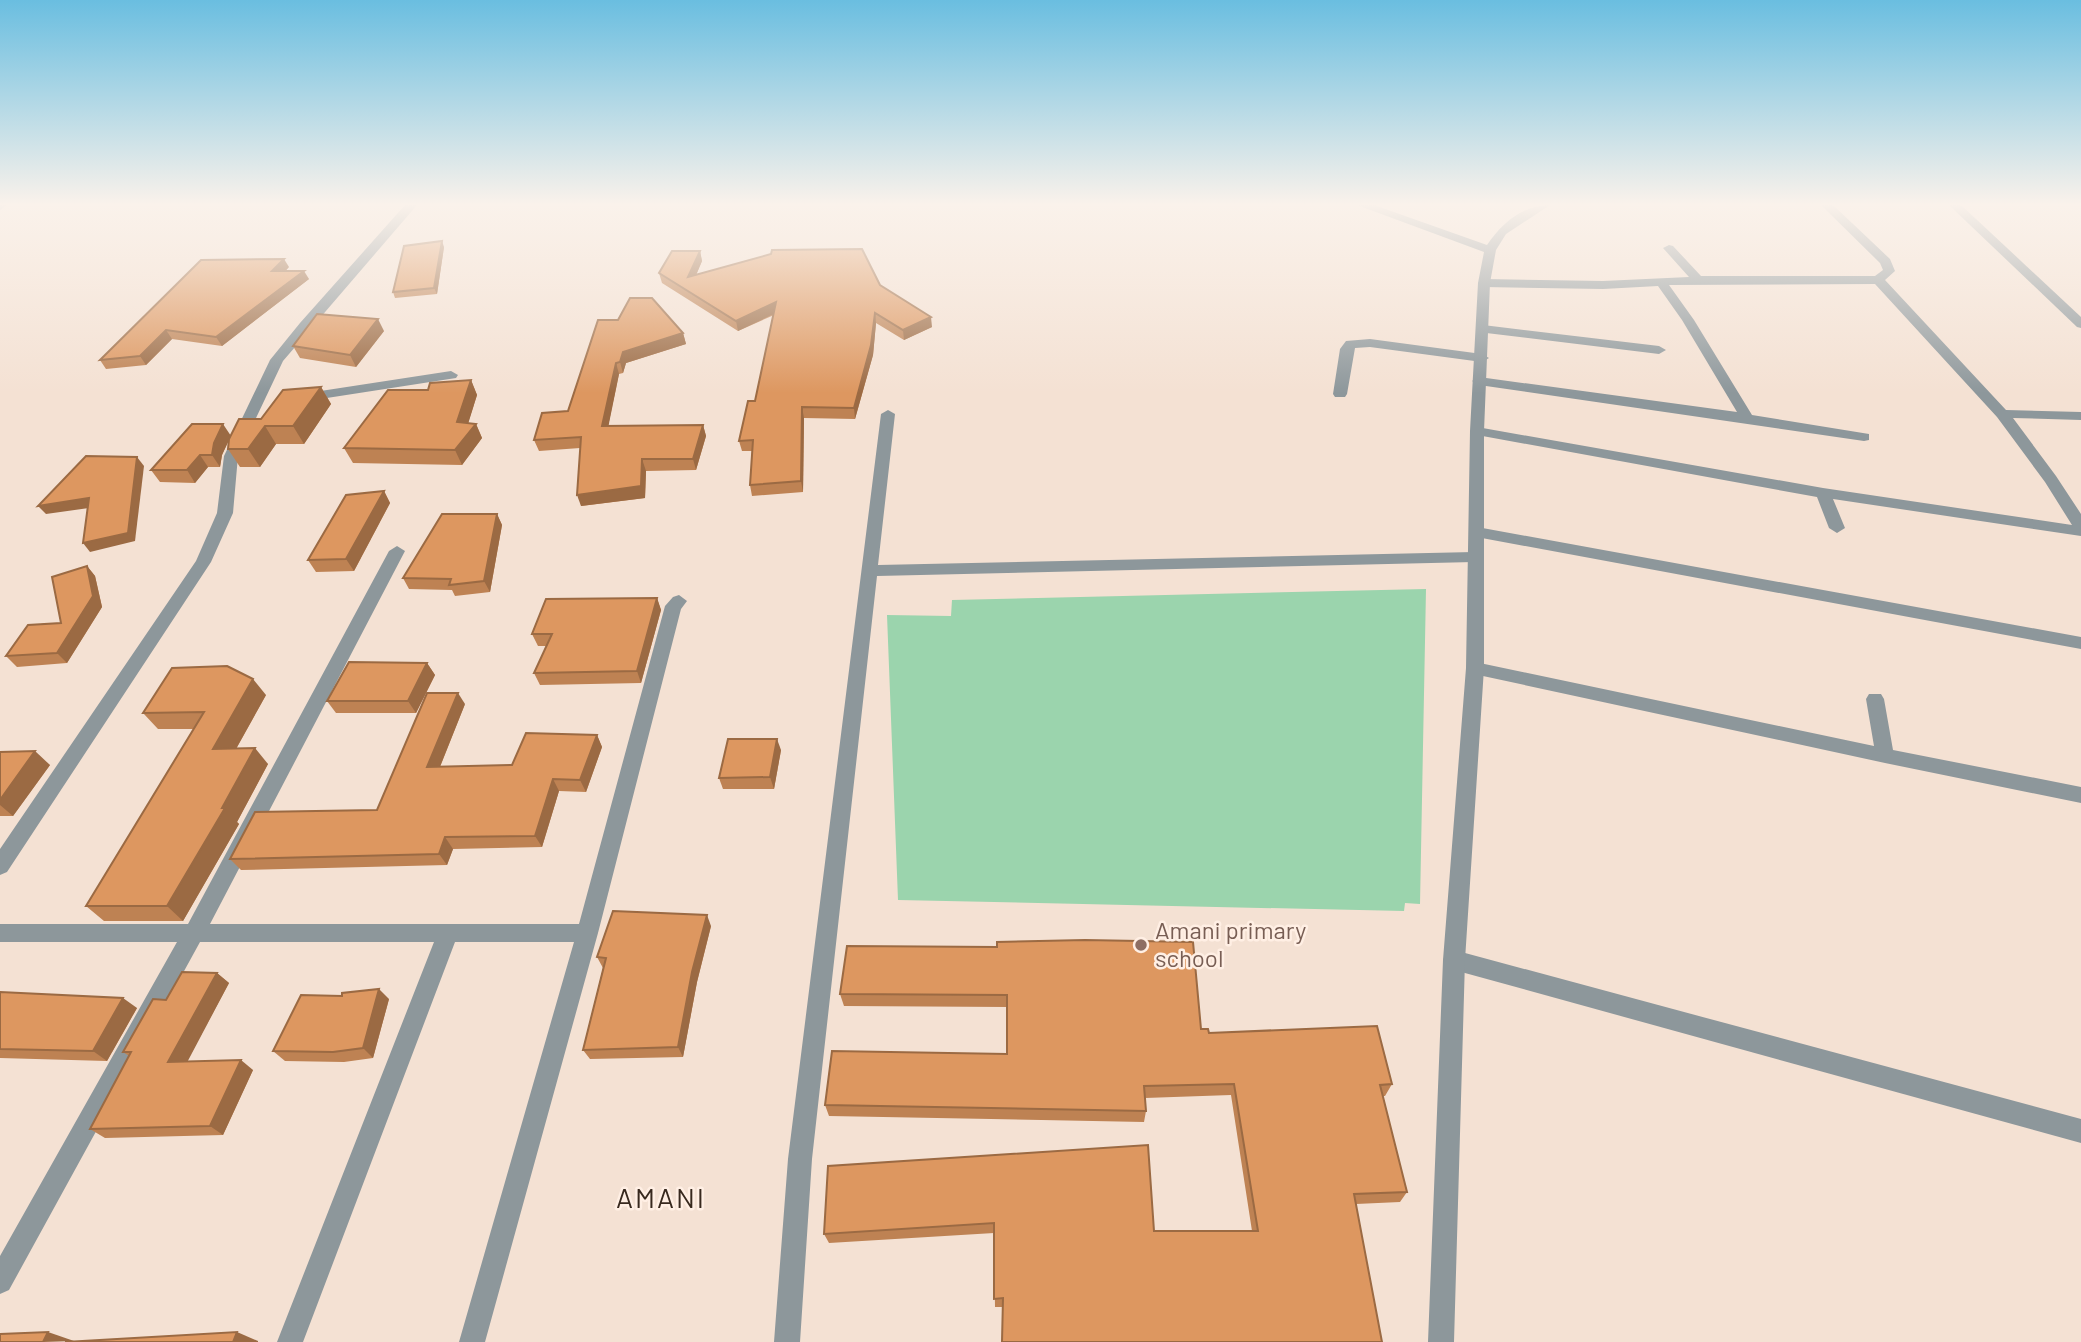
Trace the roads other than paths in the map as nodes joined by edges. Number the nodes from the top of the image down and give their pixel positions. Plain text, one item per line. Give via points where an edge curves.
1 (356, 268) edge
2 (1487, 268) edge
3 (1687, 268) edge
4 (1888, 268) edge
5 (2021, 268) edge
6 (1698, 280) junction
7 (1878, 280) junction
8 (1661, 282) junction
9 (1484, 283) junction
10 (2081, 324) edge
11 (1483, 329) junction
12 (1659, 350) dead end
13 (1482, 358) junction
14 (451, 375) dead end
15 (1479, 381) junction
16 (1340, 394) dead end
17 (290, 401) edge
18 (888, 414) dead end
19 (2002, 414) junction
20 (2081, 416) edge
21 (1747, 418) junction
22 (1477, 430) junction
23 (1864, 437) dead end
24 (1823, 493) junction
25 (2081, 526) edge
26 (1837, 528) dead end
27 (2081, 531) edge
28 (1478, 532) junction
29 (397, 551) dead end
30 (1474, 557) junction
31 (871, 571) junction
32 (679, 601) dead end
33 (2081, 643) edge
34 (1475, 668) junction
35 (1874, 699) dead end
36 (1885, 756) junction
37 (2081, 795) edge
38 (0, 866) edge
39 (0, 933) edge
40 (194, 933) junction
41 (448, 933) junction
42 (587, 933) junction
43 (1454, 960) junction
44 (2081, 1130) edge
45 (0, 1281) edge
46 (290, 1342) edge
47 (472, 1342) edge
48 (787, 1342) edge
49 (1441, 1342) edge

1 - 38 street via 278,360 260,409 231,456 225,513 203,562
2 - 9 street
3 - 6 street
4 - 7 street
5 - 10 street
6 - 7 street
6 - 8 street
7 - 19 street
8 - 9 street
8 - 21 street
9 - 11 street
11 - 12 street
11 - 13 street
13 - 15 street
13 - 16 street via 1351,344
14 - 17 street
15 - 21 street
15 - 22 street
18 - 31 street
19 - 20 street
19 - 25 street
21 - 23 street
22 - 24 street
22 - 28 street
24 - 26 street
24 - 27 street
28 - 30 street
28 - 33 street
29 - 40 street
30 - 31 street
30 - 34 street
31 - 48 street via 800,1159
32 - 42 street via 673,606
34 - 36 street
34 - 43 street
35 - 36 street
36 - 37 street
39 - 40 street
40 - 41 street
40 - 45 street
41 - 42 street
41 - 46 street
42 - 47 street
43 - 44 street
43 - 49 street

